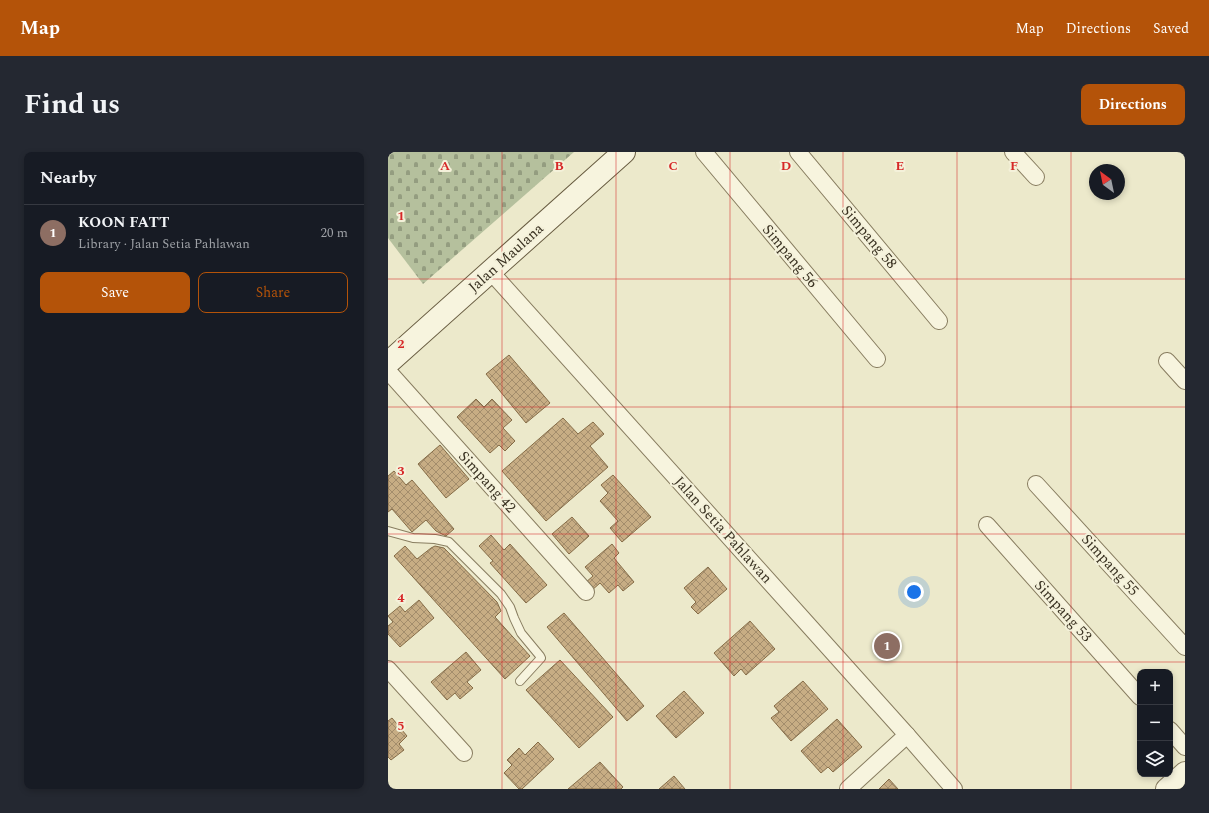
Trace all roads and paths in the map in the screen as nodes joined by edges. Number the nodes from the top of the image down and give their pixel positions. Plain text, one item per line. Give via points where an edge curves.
1 (624, 152) edge
2 (704, 152) edge
3 (798, 152) edge
4 (1014, 152) edge
5 (1036, 177) dead end
6 (491, 272) junction
7 (939, 321) dead end
8 (877, 359) dead end
9 (1167, 361) dead end
10 (388, 363) edge
11 (388, 371) edge
12 (1185, 381) edge
13 (1036, 484) dead end
14 (987, 525) dead end
15 (388, 531) edge
16 (586, 592) dead end
17 (1185, 647) edge
18 (388, 669) edge
19 (520, 681) dead end
20 (1137, 694) edge
21 (1173, 733) edge
22 (907, 735) junction
23 (1185, 747) edge
24 (464, 753) dead end
25 (1185, 772) edge
26 (848, 789) edge
27 (954, 789) edge
28 (1166, 789) edge

1 - 6 main road, Jalan Maulana
2 - 8 street, Simpang 56
3 - 7 street, Simpang 58
4 - 5 street
6 - 10 main road, Jalan Maulana
6 - 22 street, Jalan Setia Pahlawan
9 - 12 street
11 - 16 street, Simpang 42
13 - 17 street, Simpang 55
14 - 20 street, Simpang 53
15 - 19 lane via 412,538 449,542 501,594 510,607 521,633 540,656
18 - 24 street
21 - 23 street
22 - 26 street
22 - 27 street, Jalan Setia Pahlawan
25 - 28 street

